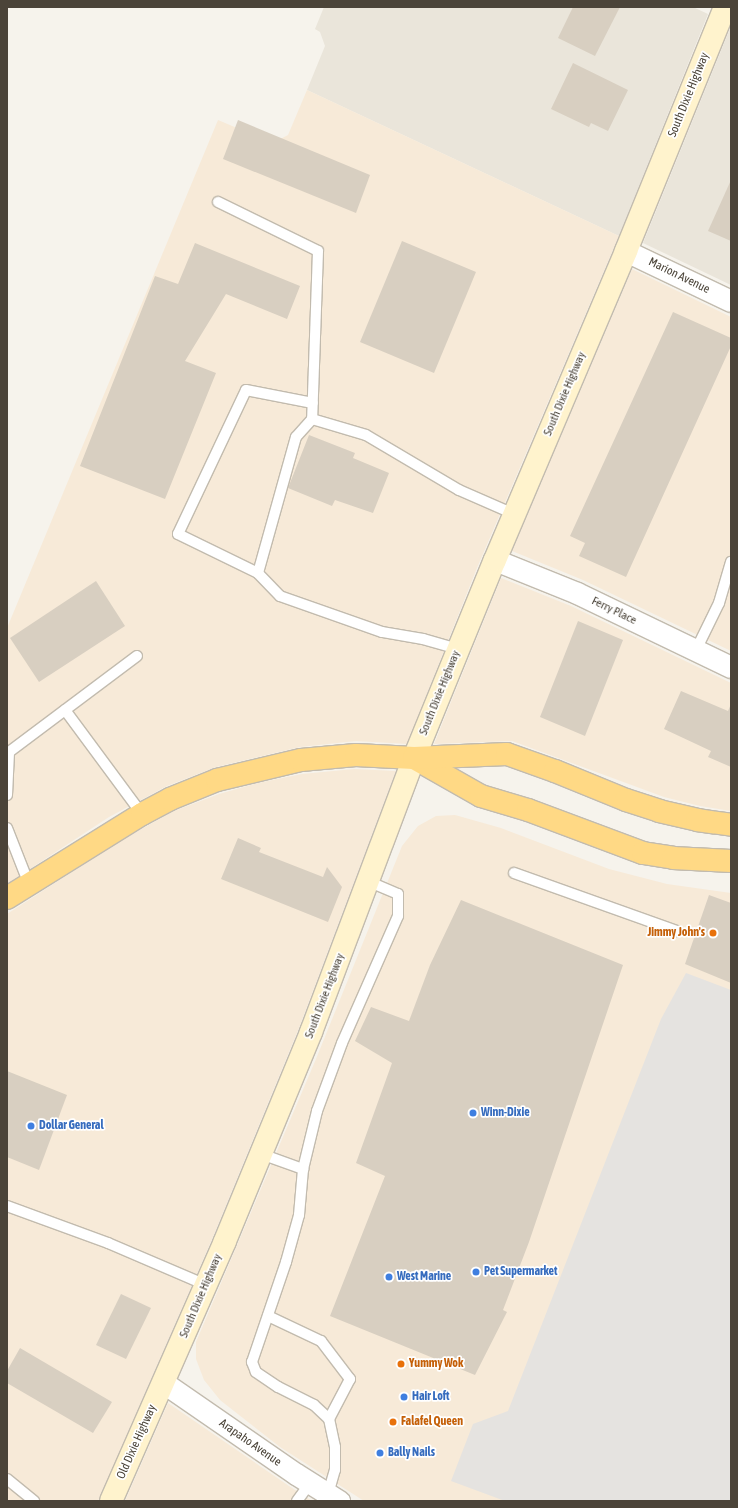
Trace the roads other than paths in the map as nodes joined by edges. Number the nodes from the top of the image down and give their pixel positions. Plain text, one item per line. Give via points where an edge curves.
1 (725, 7) edge
2 (218, 202) dead end
3 (626, 250) junction
4 (731, 300) edge
5 (313, 403) junction
6 (312, 419) junction
7 (514, 514) junction
8 (495, 560) junction
9 (731, 562) edge
10 (258, 573) junction
11 (458, 649) junction
12 (696, 650) junction
13 (138, 656) dead end
14 (731, 667) edge
15 (65, 710) junction
16 (414, 758) junction
17 (7, 795) edge
18 (142, 814) junction
19 (731, 825) edge
20 (7, 828) edge
21 (731, 860) edge
22 (514, 873) dead end
23 (368, 881) junction
24 (29, 884) junction
25 (7, 898) edge
26 (677, 931) dead end
27 (261, 1154) junction
28 (303, 1169) junction
29 (7, 1206) edge
30 (206, 1285) junction
31 (268, 1316) junction
32 (164, 1383) junction
33 (328, 1419) junction
34 (7, 1479) edge
35 (310, 1483) junction
36 (333, 1498) edge
37 (34, 1501) edge
38 (111, 1501) edge
39 (297, 1501) edge

1 - 3 main road, South Dixie Highway
2 - 5 lane via 318,251
3 - 4 street, Marion Avenue
3 - 7 main road, South Dixie Highway
5 - 6 lane
5 - 10 lane via 246,390 178,534
6 - 7 lane via 366,435 459,490
6 - 10 lane via 296,437
7 - 8 main road, South Dixie Highway
8 - 11 main road, South Dixie Highway
8 - 12 street, Ferry Place via 577,593
9 - 12 lane via 719,603
10 - 11 lane via 280,596 382,632 423,639
11 - 16 main road, South Dixie Highway
12 - 14 street, Ferry Place
13 - 15 lane
15 - 17 lane via 9,752
15 - 18 lane
16 - 18 highway via 356,755 294,762 217,780 170,799
16 - 19 highway via 507,754 659,811
16 - 21 highway via 481,796 528,810 642,853 673,858
16 - 23 main road, South Dixie Highway
18 - 24 highway
20 - 24 lane
22 - 26 lane
23 - 27 main road, South Dixie Highway via 311,1032
23 - 28 lane via 398,894 398,916 342,1043 317,1111
24 - 25 highway
27 - 28 lane
27 - 30 main road, South Dixie Highway
28 - 31 lane via 299,1215
29 - 30 lane
30 - 32 main road, South Dixie Highway
31 - 33 lane via 252,1362 256,1372 278,1387 314,1405
31 - 33 lane via 321,1341 350,1379
32 - 35 street, Arapaho Avenue
32 - 38 main road, Old Dixie Highway
33 - 36 lane via 335,1447
34 - 37 lane
35 - 36 street, Arapaho Avenue
35 - 39 lane

